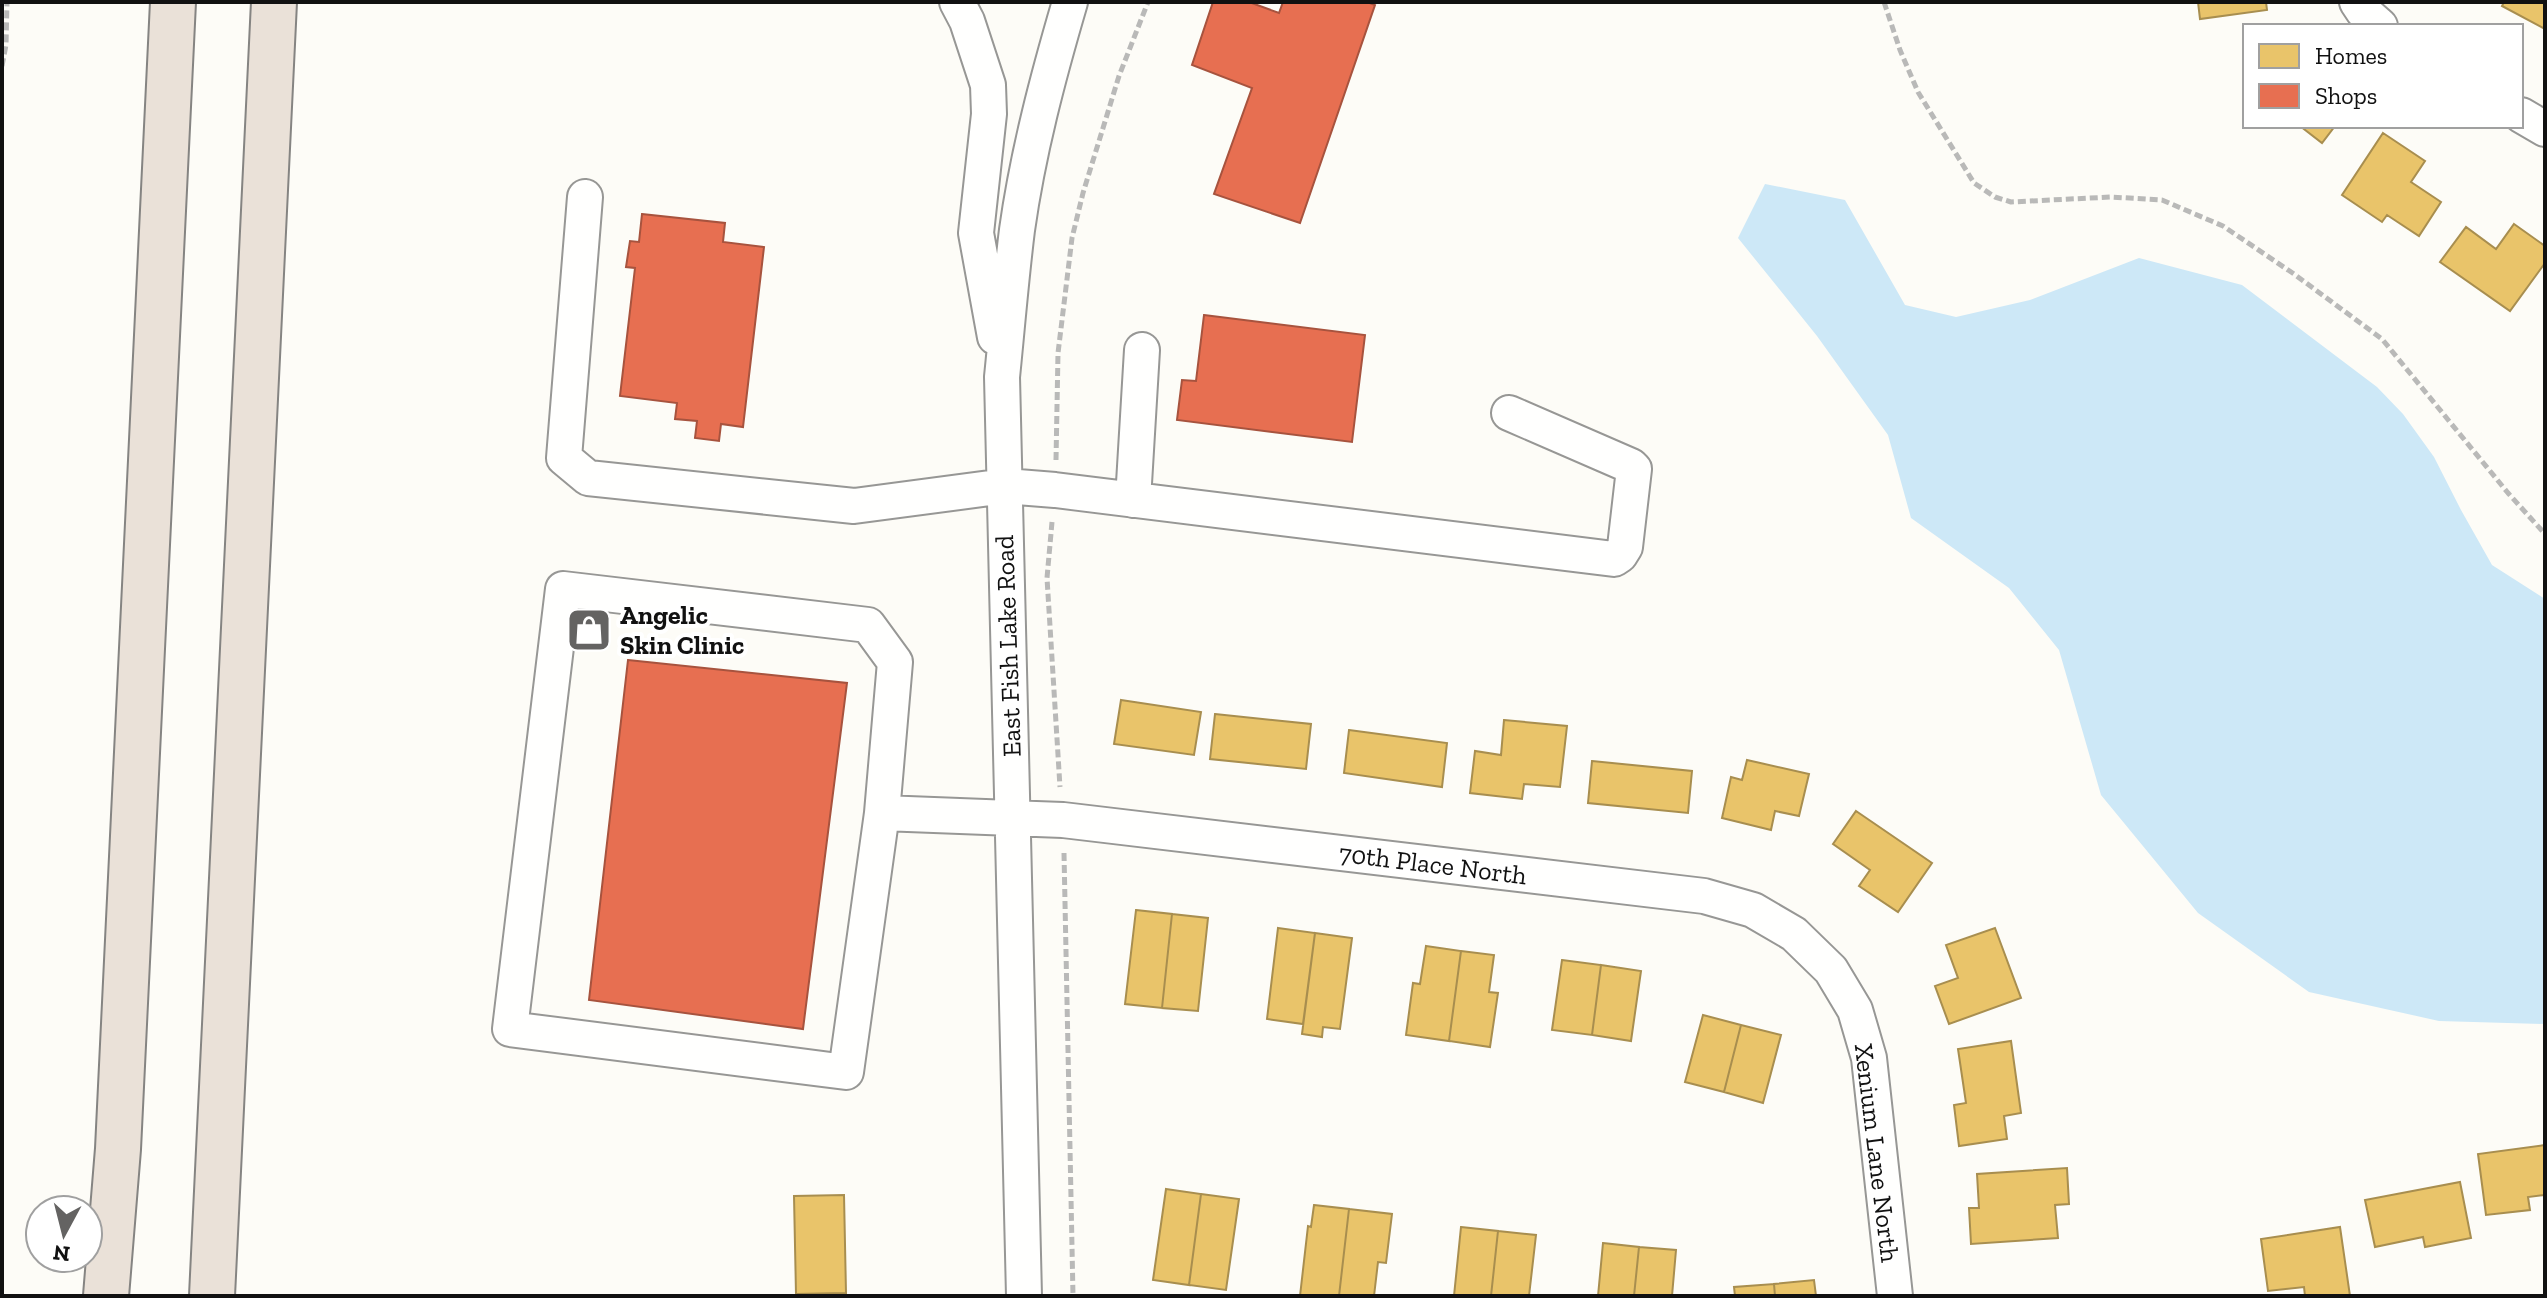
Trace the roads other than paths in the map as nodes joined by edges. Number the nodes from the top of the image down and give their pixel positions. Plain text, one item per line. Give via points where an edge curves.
1 (173, 2) edge
2 (274, 2) edge
3 (957, 2) edge
4 (1070, 2) edge
5 (2357, 2) edge
6 (2378, 24) edge
7 (2523, 116) edge
8 (2545, 129) edge
9 (585, 197) dead end
10 (1142, 350) dead end
11 (1002, 377) junction
12 (1509, 413) dead end
13 (1005, 486) junction
14 (1133, 500) junction
15 (882, 813) junction
16 (1013, 818) junction
17 (1831, 970) joint
18 (106, 1296) edge
19 (212, 1296) edge
20 (1024, 1296) edge
21 (1895, 1296) edge

1 - 18 highway via 118,1149
2 - 19 highway
3 - 11 street via 988,85 976,233
4 - 11 street, East Fish Lake Road via 1047,82 1017,229
5 - 6 street
7 - 8 street
9 - 13 street via 564,458 588,478 854,506
10 - 14 street
11 - 13 street, East Fish Lake Road
12 - 14 street via 1634,469 1620,555 1614,559
13 - 14 street
13 - 16 street, East Fish Lake Road
15 - 15 street via 846,1072 510,1029 563,589 868,625 895,662
15 - 16 street, 70th Place North
16 - 17 street, 70th Place North via 1704,896 1753,910 1794,934
16 - 20 street, East Fish Lake Road
17 - 21 street, Xenium Lane North via 1855,1010 1869,1058

